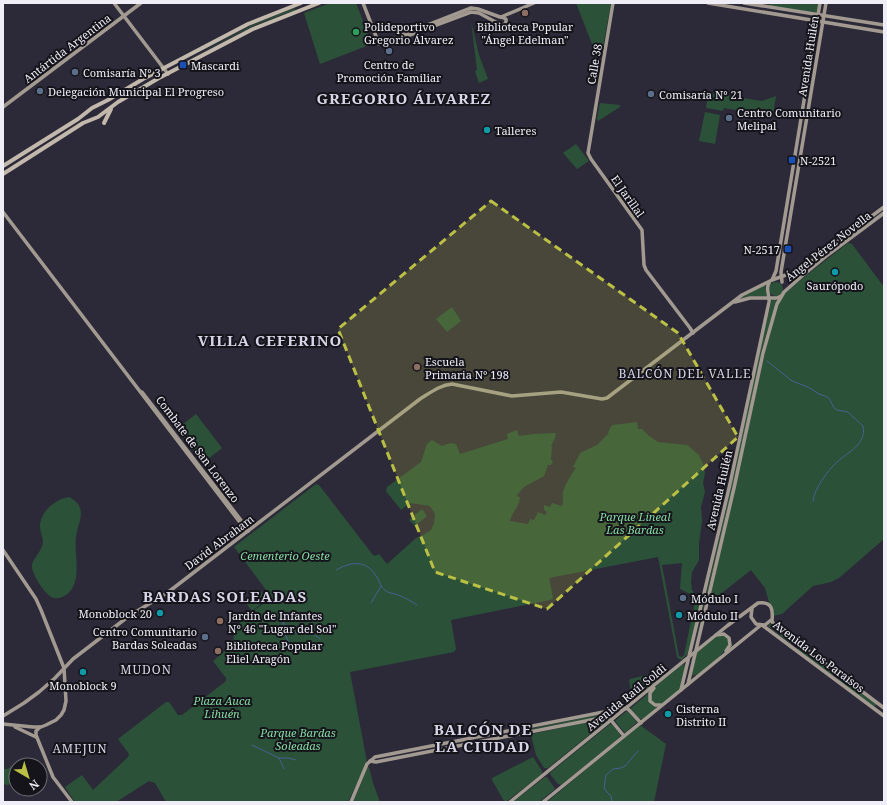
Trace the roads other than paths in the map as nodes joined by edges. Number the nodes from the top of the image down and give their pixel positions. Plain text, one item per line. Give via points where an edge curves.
1 (114, 3) edge
2 (141, 3) edge
3 (301, 3) edge
4 (319, 3) edge
5 (363, 3) edge
6 (534, 3) edge
7 (613, 3) edge
8 (708, 3) edge
9 (744, 3) edge
10 (820, 3) edge
11 (826, 3) edge
12 (124, 16) junction
13 (818, 16) junction
14 (824, 16) junction
15 (501, 17) junction
16 (817, 21) junction
17 (823, 22) junction
18 (499, 23) junction
19 (884, 25) edge
20 (884, 32) edge
21 (379, 44) junction
22 (164, 68) junction
23 (168, 74) junction
24 (110, 99) junction
25 (97, 105) junction
26 (3, 107) edge
27 (90, 109) junction
28 (109, 111) junction
29 (103, 114) junction
30 (95, 118) junction
31 (104, 123) dead end
32 (592, 128) joint
33 (3, 166) edge
34 (3, 174) edge
35 (884, 207) edge
36 (3, 212) edge
37 (884, 213) edge
38 (781, 277) junction
39 (771, 281) junction
40 (782, 282) junction
41 (783, 294) junction
42 (771, 296) junction
43 (735, 302) junction
44 (693, 333) junction
45 (448, 384) joint
46 (248, 531) junction
47 (3, 550) edge
48 (754, 606) junction
49 (772, 618) junction
50 (761, 625) junction
51 (715, 635) junction
52 (698, 640) junction
53 (706, 643) junction
54 (695, 651) junction
55 (689, 656) junction
56 (719, 659) junction
57 (64, 668) junction
58 (55, 678) junction
59 (660, 681) junction
60 (688, 684) junction
61 (65, 685) junction
62 (681, 690) junction
63 (664, 703) junction
64 (626, 708) junction
65 (884, 708) edge
66 (3, 716) edge
67 (884, 716) edge
68 (612, 721) junction
69 (641, 723) junction
70 (3, 724) edge
71 (12, 726) junction
72 (41, 727) junction
73 (624, 736) junction
74 (36, 737) junction
75 (370, 761) junction
76 (72, 802) edge
77 (351, 802) edge
78 (510, 802) edge
79 (543, 802) edge

1 - 12 main road
2 - 12 main road, Antártida Argentina
3 - 22 main road via 248,24
4 - 23 main road via 252,29
5 - 21 main road
6 - 15 main road
7 - 32 main road, Calle 38
8 - 16 main road
9 - 13 main road
10 - 13 main road, Avenida Huilén
11 - 14 main road, Avenida Huilén
12 - 22 main road
12 - 26 main road, Antártida Argentina
13 - 14 main road
13 - 16 main road, Avenida Huilén
14 - 17 main road, Avenida Huilén
14 - 19 main road
15 - 18 main road
15 - 18 main road via 505,18 506,22 504,25
15 - 21 main road via 470,8
16 - 17 main road
16 - 39 main road, Avenida Huilén via 776,271
17 - 20 main road
17 - 38 main road, Avenida Huilén
18 - 21 main road via 471,12 391,42
22 - 23 main road
22 - 24 main road
23 - 28 main road via 114,104
24 - 25 main road
24 - 28 main road
25 - 27 main road
25 - 29 main road
27 - 30 main road via 90,114
27 - 33 main road
28 - 29 main road
28 - 31 main road
29 - 30 main road
30 - 34 main road
32 - 44 main road, El Jarillal via 589,155 642,230 645,269
35 - 38 main road, Ángel Pérez Novella via 809,263
36 - 46 main road, Combate de San Lorenzo
37 - 41 main road, Ángel Pérez Novella via 829,254
38 - 39 main road, Ángel Pérez Novella
38 - 40 main road
39 - 40 main road, Ángel Pérez Novella
39 - 42 main road, Ángel Pérez Novella via 767,286
39 - 43 main road, Ángel Pérez Novella
40 - 41 main road, Ángel Pérez Novella via 785,286
41 - 42 main road, Ángel Pérez Novella
41 - 52 main road, Avenida Huilén via 764,348
42 - 43 main road, Ángel Pérez Novella
42 - 55 main road, Avenida Huilén via 730,488
43 - 44 main road, Ángel Pérez Novella
44 - 45 main road, Ángel Pérez Novella via 605,398 561,392 512,396 459,384
45 - 46 main road, David Abraham via 420,399
46 - 57 main road, David Abraham via 167,593 129,616
47 - 57 main road via 38,602
48 - 49 main road, Avenida Los Paraísos via 760,602 769,605 773,611
48 - 50 main road, Avenida Los Paraísos via 751,617 754,623
48 - 51 main road, Avenida Raúl Soldi
49 - 50 main road, Avenida Los Paraísos via 768,624
49 - 65 main road, Avenida Los Paraísos via 774,625
50 - 56 main road
50 - 67 main road, Avenida Los Paraísos
51 - 53 main road, Avenida Raúl Soldi
51 - 56 main road via 725,635 730,642
52 - 53 main road via 700,644
52 - 54 main road, Avenida Huilén
53 - 54 main road, Avenida Raúl Soldi
54 - 55 main road, Avenida Raúl Soldi
54 - 60 main road, Avenida Huilén
55 - 59 main road, Avenida Raúl Soldi
55 - 62 main road, Avenida Huilén
56 - 60 main road
57 - 58 main road, David Abraham
57 - 61 main road
58 - 61 main road via 60,679
58 - 66 main road, David Abraham
59 - 63 main road via 649,698 656,705
59 - 64 main road, Avenida Raúl Soldi
60 - 62 main road
61 - 72 main road via 66,701 63,712 56,720
62 - 63 main road
63 - 69 main road
64 - 68 main road, Avenida Raúl Soldi
64 - 69 main road
64 - 75 main road via 375,757
68 - 73 main road
68 - 75 main road via 604,718 376,762
68 - 78 main road, Avenida Raúl Soldi
69 - 73 main road
70 - 71 main road
71 - 72 main road
71 - 74 main road
72 - 74 main road via 36,731
73 - 79 main road
74 - 76 main road via 54,777
75 - 77 main road

